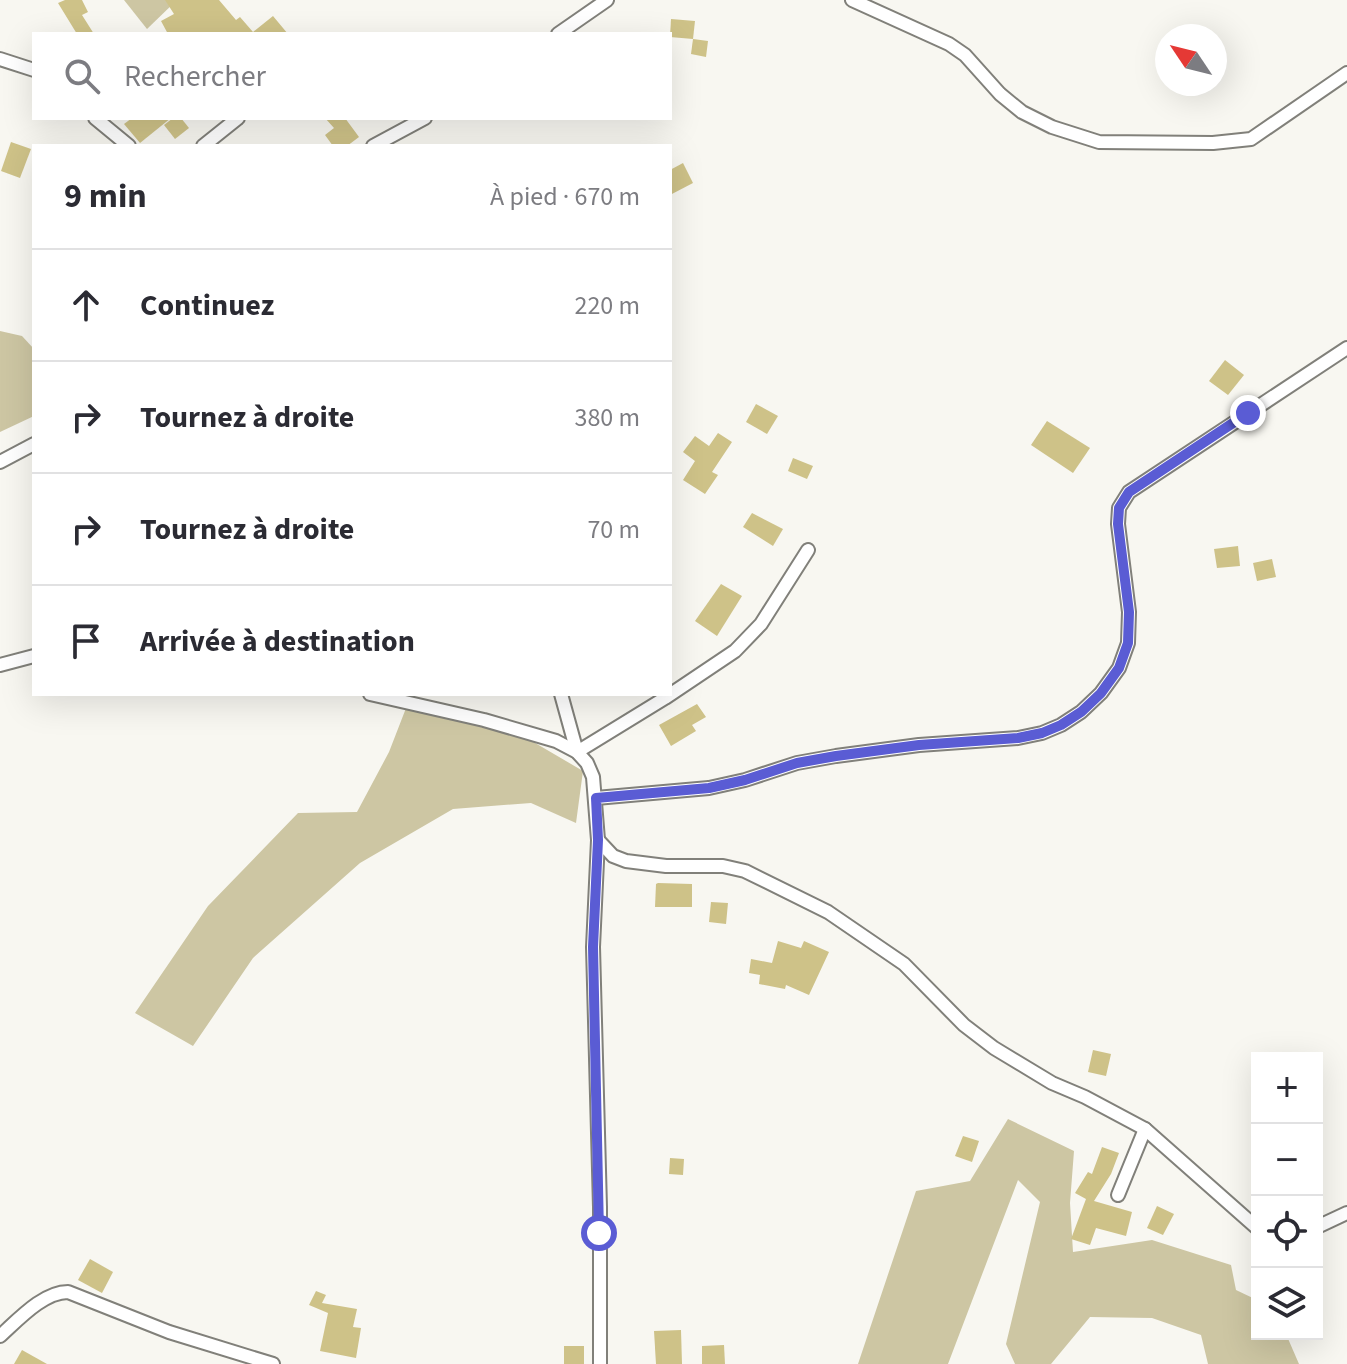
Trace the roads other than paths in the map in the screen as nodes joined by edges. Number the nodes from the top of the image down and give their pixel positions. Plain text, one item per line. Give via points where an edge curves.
1 (607, 0) edge
2 (852, 0) edge
3 (561, 32) edge
4 (0, 59) edge
5 (32, 69) edge
6 (1347, 73) edge
7 (97, 120) edge
8 (236, 120) edge
9 (421, 120) edge
10 (127, 144) edge
11 (206, 144) edge
12 (377, 144) edge
13 (1347, 348) edge
14 (32, 445) edge
15 (0, 462) edge
16 (808, 550) dead end
17 (32, 657) edge
18 (0, 665) edge
19 (672, 693) edge
20 (379, 696) edge
21 (562, 696) edge
22 (668, 696) edge
23 (577, 752) junction
24 (596, 798) junction
25 (598, 840) junction
26 (1145, 1129) junction
27 (1118, 1195) dead end
28 (1347, 1213) edge
29 (1251, 1223) edge
30 (1323, 1224) edge
31 (0, 1336) edge
32 (273, 1364) edge
33 (600, 1364) edge

1 - 3 street
2 - 6 street via 949,44 1022,112 1099,142 1251,139
4 - 5 street
7 - 10 street
8 - 11 street
9 - 12 street
13 - 24 street via 1129,492 1119,508 1118,524 1128,643 1101,693 1061,725 1018,738 836,756 709,788
14 - 15 street
16 - 19 street via 761,624 735,651
17 - 18 street
20 - 23 street via 484,720
21 - 23 street
22 - 23 street
23 - 24 street via 593,777
24 - 25 street
25 - 26 street via 626,861 723,866 799,896 904,964 994,1048
25 - 33 street via 593,947
26 - 27 street
26 - 29 street
28 - 30 street
31 - 32 street via 47,1298 68,1292 169,1332

